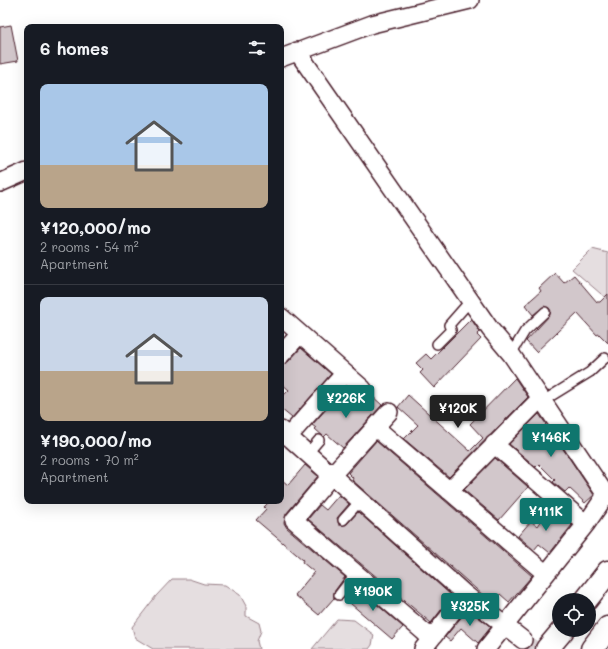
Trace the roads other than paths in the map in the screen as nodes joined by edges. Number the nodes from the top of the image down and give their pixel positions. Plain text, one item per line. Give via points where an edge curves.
1 (470, 0) edge
2 (297, 51) junction
3 (284, 57) edge
4 (24, 172) edge
5 (0, 183) edge
6 (471, 300) junction
7 (545, 312) dead end
8 (284, 320) edge
9 (299, 334) junction
10 (437, 344) dead end
11 (284, 352) edge
12 (511, 354) junction
13 (605, 358) dead end
14 (344, 374) junction
15 (363, 389) dead end
16 (542, 400) junction
17 (389, 412) dead end
18 (375, 427) junction
19 (284, 434) edge
20 (319, 440) dead end
21 (494, 444) junction
22 (307, 454) junction
23 (331, 476) junction
24 (449, 491) junction
25 (607, 495) edge
26 (360, 501) junction
27 (343, 520) dead end
28 (586, 524) junction
29 (608, 572) edge
30 (545, 573) junction
31 (356, 574) junction
32 (592, 593) edge
33 (339, 595) dead end
34 (466, 595) junction
35 (504, 627) junction
36 (608, 628) edge
37 (557, 637) edge
38 (523, 640) tunnel mouth
39 (427, 644) edge
40 (486, 649) edge
41 (547, 649) edge
42 (592, 649) edge

1 - 2 street via 372,24
2 - 3 street
2 - 6 street
4 - 5 street
6 - 10 lane via 449,325 451,330
6 - 12 street
7 - 12 lane via 525,331
8 - 9 street
9 - 11 street
9 - 14 street
12 - 16 street
13 - 16 lane via 590,372
14 - 15 street
14 - 19 street
16 - 21 street
16 - 25 street
17 - 18 street
18 - 23 street
18 - 24 street
19 - 22 street
20 - 22 lane
21 - 24 street
21 - 28 street
22 - 23 street
23 - 26 street
23 - 31 street via 294,520
24 - 30 street
25 - 28 street
26 - 27 lane
26 - 34 street
28 - 30 street
29 - 32 highway
30 - 35 street
31 - 33 lane
31 - 39 street
34 - 35 street
34 - 39 street
35 - 38 street
35 - 40 street
36 - 42 highway
37 - 41 highway

